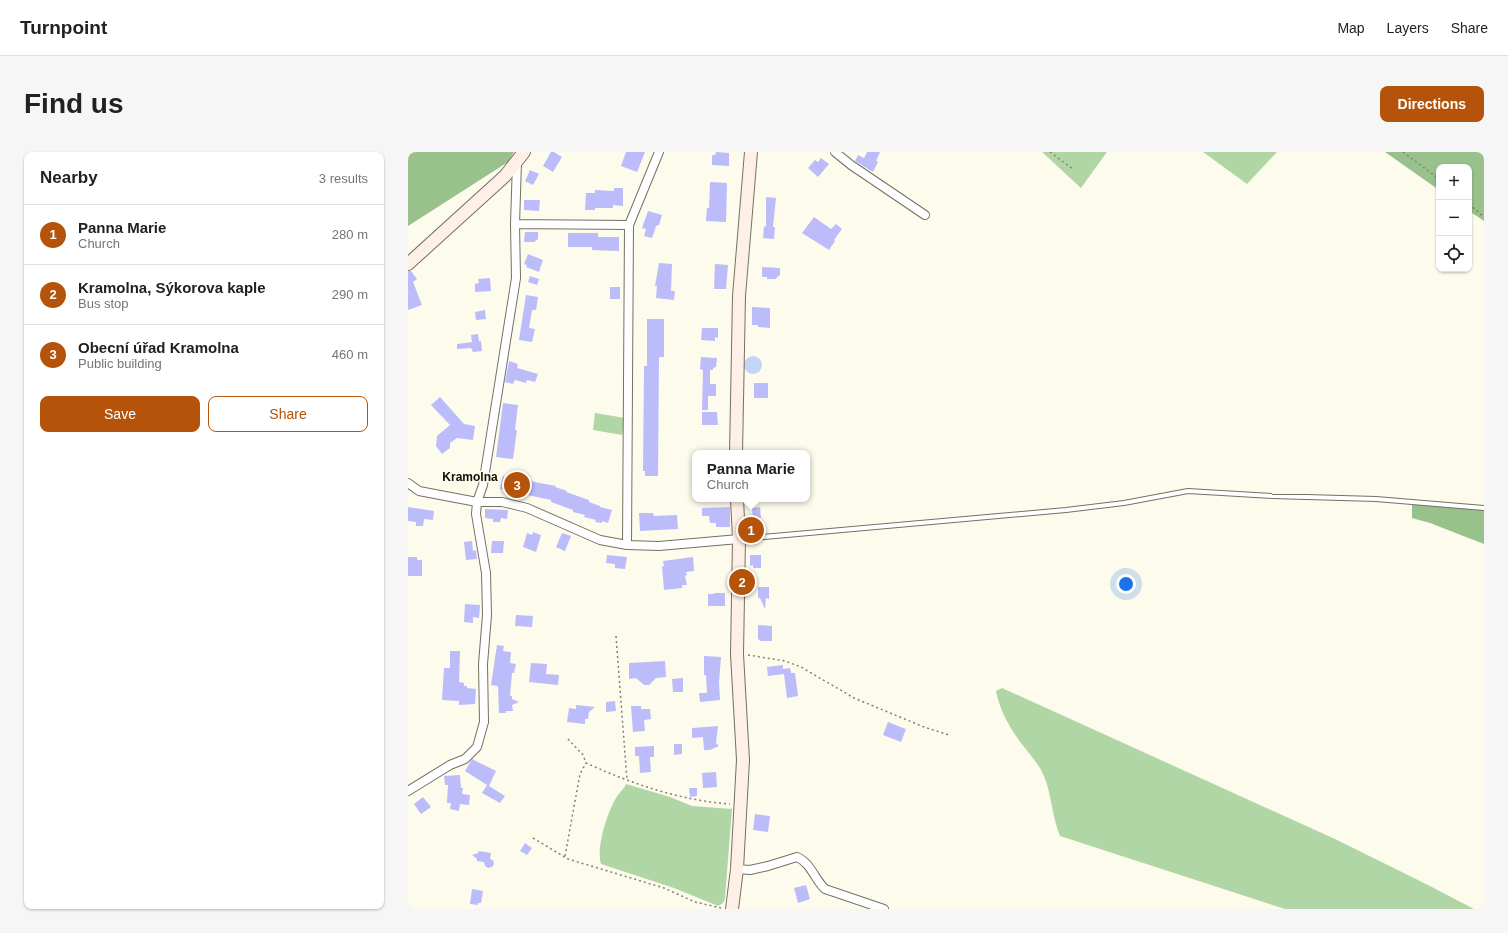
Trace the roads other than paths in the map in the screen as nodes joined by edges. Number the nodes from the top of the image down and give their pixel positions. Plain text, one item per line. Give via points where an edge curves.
1 (659, 152) edge
2 (751, 152) edge
3 (835, 152) edge
4 (520, 157) edge
5 (925, 215) dead end
6 (515, 224) junction
7 (629, 225) junction
8 (408, 264) edge
9 (736, 450) edge
10 (408, 484) edge
11 (477, 502) junction
12 (737, 502) edge
13 (1484, 508) edge
14 (739, 539) junction
15 (628, 545) junction
16 (408, 790) edge
17 (737, 870) junction
18 (728, 909) edge
19 (884, 909) edge

1 - 7 street
2 - 9 street via 739,296
3 - 5 street
4 - 6 street
4 - 8 street via 505,176
6 - 7 street
6 - 11 street via 516,278 483,485
7 - 15 street
10 - 11 street via 419,491
11 - 15 street via 502,502 527,508 600,540
11 - 16 street via 476,514 486,572 484,722 477,747 465,759
12 - 14 street
13 - 14 lane via 1376,499 1188,491 1124,503 1066,510
14 - 15 street via 659,546
14 - 17 street via 736,654 743,760
17 - 18 street
17 - 19 street via 750,870 798,857 808,864 818,883 825,890

